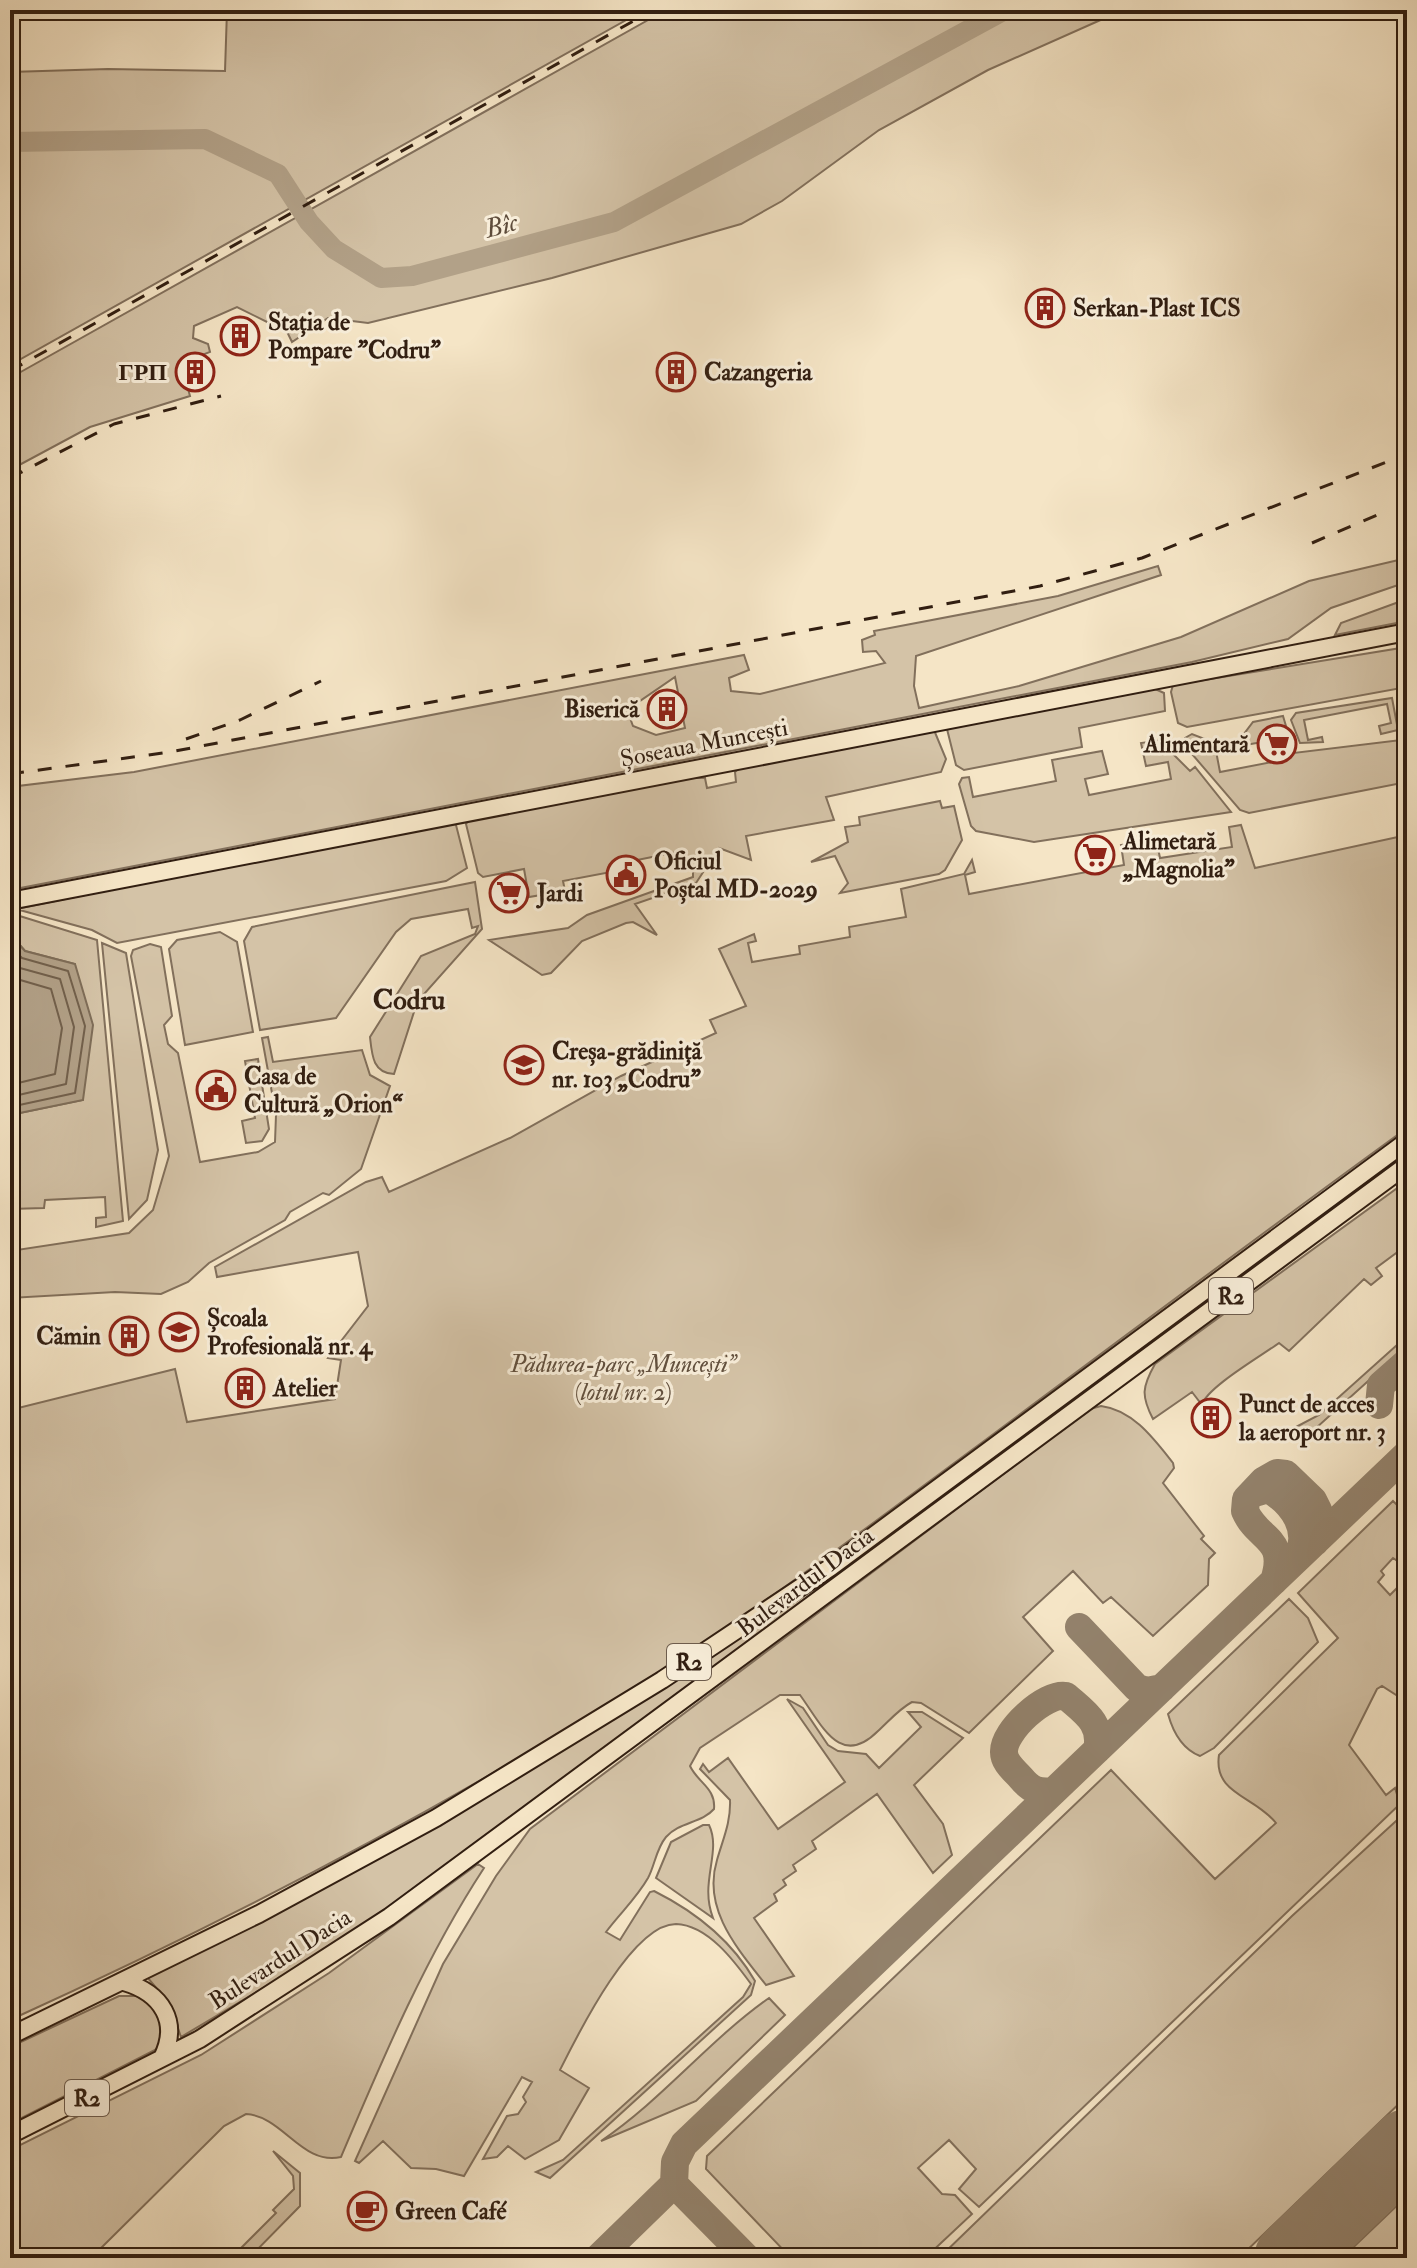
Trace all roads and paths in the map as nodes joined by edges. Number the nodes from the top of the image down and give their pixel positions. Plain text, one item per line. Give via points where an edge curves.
1 (1407, 632) edge
2 (10, 901) edge
3 (1407, 1141) edge
4 (1407, 1165) edge
5 (1096, 1372) junction
6 (1107, 1387) junction
7 (124, 1982) junction
8 (10, 2036) edge
9 (162, 2058) junction
10 (10, 2135) edge

1 - 2 main road, Șoseaua Muncești
3 - 5 main road, Bulevardul Dacia / R2
4 - 6 main road, Bulevardul Dacia / R2
5 - 6 main road
5 - 7 main road, Bulevardul Dacia / R2 via 831,1567 662,1680 436,1818
6 - 9 main road, Bulevardul Dacia / R2 via 389,1917 278,1991
7 - 8 main road, Bulevardul Dacia / R2
7 - 9 main road via 149,1992 168,2016 170,2043
9 - 10 main road, Bulevardul Dacia / R2

